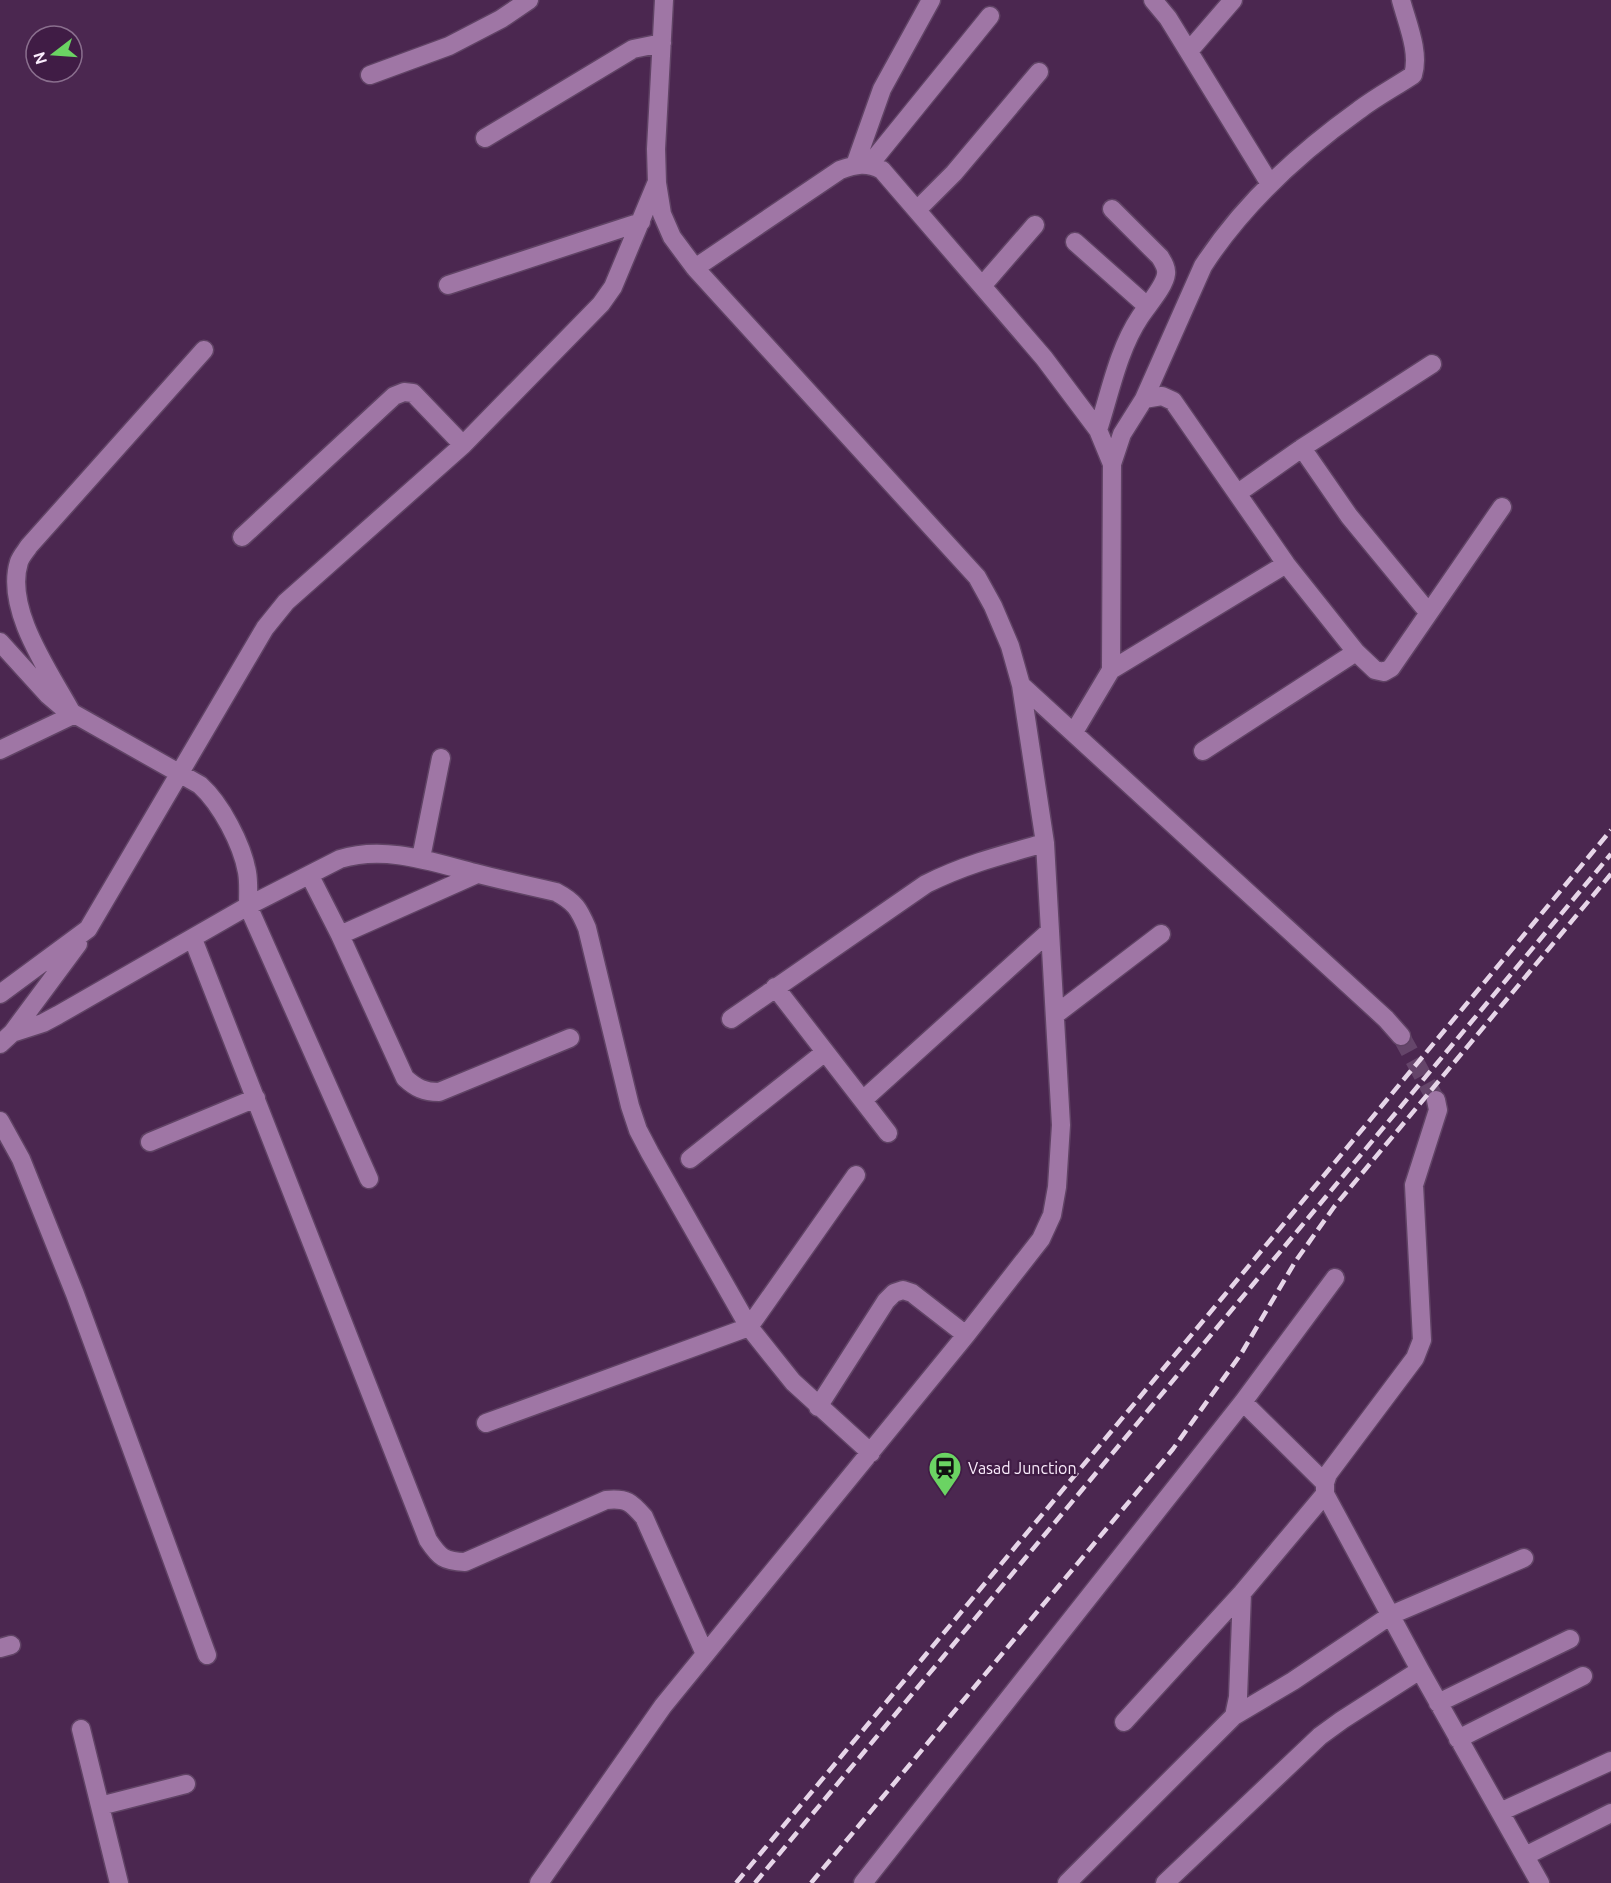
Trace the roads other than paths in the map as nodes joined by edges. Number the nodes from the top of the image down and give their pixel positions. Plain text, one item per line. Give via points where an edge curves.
1 (529, 0) edge
2 (664, 0) edge
3 (931, 0) edge
4 (1155, 0) edge
5 (1233, 0) edge
6 (1401, 0) edge
7 (990, 16) dead end
8 (662, 43) junction
9 (1189, 51) junction
10 (1039, 72) dead end
11 (370, 75) dead end
12 (485, 138) dead end
13 (862, 164) junction
14 (657, 183) junction
15 (1270, 184) junction
16 (1112, 209) dead end
17 (917, 210) junction
18 (641, 222) junction
19 (1035, 225) dead end
20 (1076, 242) dead end
21 (695, 268) junction
22 (448, 285) dead end
23 (982, 286) junction
24 (1147, 306) junction
25 (204, 350) dead end
26 (1432, 364) dead end
27 (1144, 399) junction
28 (1098, 430) junction
29 (463, 445) junction
30 (1302, 448) junction
31 (1112, 464) junction
32 (1238, 493) junction
33 (1502, 507) dead end
34 (242, 537) dead end
35 (1286, 564) junction
36 (1428, 612) junction
37 (0, 642) edge
38 (1356, 652) junction
39 (1111, 670) junction
40 (1021, 685) junction
41 (74, 715) junction
42 (1074, 732) junction
43 (0, 750) edge
44 (1203, 751) dead end
45 (441, 758) dead end
46 (179, 774) junction
47 (1044, 843) junction
48 (421, 858) junction
49 (477, 874) junction
50 (310, 876) junction
51 (248, 906) junction
52 (88, 929) junction
53 (1050, 931) junction
54 (1161, 934) dead end
55 (340, 935) junction
56 (193, 939) junction
57 (775, 987) junction
58 (0, 994) edge
59 (1054, 1015) junction
60 (731, 1019) dead end
61 (1401, 1036) tunnel mouth
62 (570, 1038) dead end
63 (6, 1039) edge
64 (825, 1052) junction
65 (256, 1098) junction
66 (863, 1100) junction
67 (1436, 1100) tunnel mouth
68 (0, 1121) edge
69 (888, 1133) dead end
70 (150, 1142) dead end
71 (690, 1159) dead end
72 (856, 1176) dead end
73 (369, 1179) dead end
74 (1335, 1278) dead end
75 (749, 1328) junction
76 (966, 1335) junction
77 (1243, 1402) junction
78 (818, 1407) junction
79 (486, 1423) dead end
80 (871, 1453) junction
81 (1325, 1488) junction
82 (1524, 1558) dead end
83 (1242, 1593) junction
84 (1391, 1615) junction
85 (1570, 1639) dead end
86 (705, 1654) junction
87 (207, 1655) dead end
88 (1420, 1670) junction
89 (1583, 1676) dead end
90 (1438, 1703) junction
91 (1234, 1716) junction
92 (1124, 1722) dead end
93 (81, 1729) dead end
94 (1458, 1738) junction
95 (1611, 1761) edge
96 (186, 1784) dead end
97 (100, 1806) junction
98 (1500, 1812) junction
99 (1611, 1813) edge
100 (1525, 1856) junction
101 (119, 1883) edge
102 (539, 1883) edge
103 (863, 1883) edge
104 (1067, 1883) edge
105 (1165, 1883) edge
106 (1540, 1883) edge

1 - 11 street via 449,46
2 - 8 street
3 - 13 street via 882,89
4 - 9 street
5 - 9 street
6 - 15 street via 1415,54 1413,75 1360,109
7 - 13 street
8 - 12 street via 633,49
8 - 14 street
9 - 15 street
10 - 17 street
13 - 17 street via 882,170
13 - 21 street via 840,170
14 - 18 street
14 - 21 street via 662,214 672,237
15 - 27 street via 1203,266
16 - 24 street via 1165,264 1163,283
17 - 23 street
18 - 22 street
18 - 29 street via 613,287 601,304
19 - 23 street
20 - 24 street
21 - 40 street via 977,577 1010,646
23 - 28 street via 1044,357
24 - 28 street via 1127,342
25 - 41 street via 20,559 16,579 18,602 26,628
26 - 30 street
27 - 31 street via 1122,434
27 - 32 street via 1162,396 1173,401
28 - 31 street
29 - 34 street via 413,393 394,396
29 - 46 street via 286,602 265,628
30 - 32 street
30 - 36 street via 1349,516
31 - 39 street
32 - 35 street
33 - 36 street
35 - 38 street
35 - 39 street
36 - 38 street via 1391,668 1384,672 1375,670
37 - 41 street via 48,695
38 - 44 street
39 - 42 street
40 - 42 street
40 - 47 street
41 - 43 street
41 - 46 street
42 - 61 street
45 - 48 street
46 - 51 street via 200,785 222,809 244,860
46 - 52 street
47 - 53 street
47 - 57 street via 956,869 926,884
48 - 49 street
48 - 50 street via 355,854
49 - 55 street
49 - 75 street via 556,892 571,900 580,911 638,1130
50 - 51 street
50 - 55 street
51 - 56 street
51 - 73 street
52 - 58 street
52 - 63 street
53 - 59 street
53 - 66 street
54 - 59 street
55 - 62 street via 405,1078 415,1087 439,1092
56 - 63 street via 58,1015
56 - 65 street
57 - 60 street
57 - 64 street
59 - 76 street via 1061,1125 1052,1215 1041,1239
64 - 66 street
64 - 71 street
65 - 70 street
65 - 86 street via 428,1540 438,1555 450,1562 465,1562 606,1500 622,1499 644,1517
66 - 69 street
67 - 81 street via 1438,1110 1414,1185 1420,1348 1328,1474
68 - 87 street via 21,1159 71,1283
72 - 75 street
74 - 77 street
75 - 78 street
75 - 79 street
76 - 78 street via 912,1293 894,1293
76 - 80 street
77 - 81 street
77 - 103 street
78 - 80 street
80 - 86 street
81 - 83 street
81 - 84 street
82 - 84 street
83 - 91 street
83 - 92 street
84 - 88 street
84 - 91 street
85 - 90 street
86 - 102 street via 663,1706
88 - 90 street
88 - 105 street via 1320,1736
89 - 94 street
90 - 94 street
91 - 104 street
93 - 97 street
94 - 98 street
95 - 98 street
96 - 97 street
97 - 101 street
98 - 100 street
99 - 100 street
100 - 106 street

